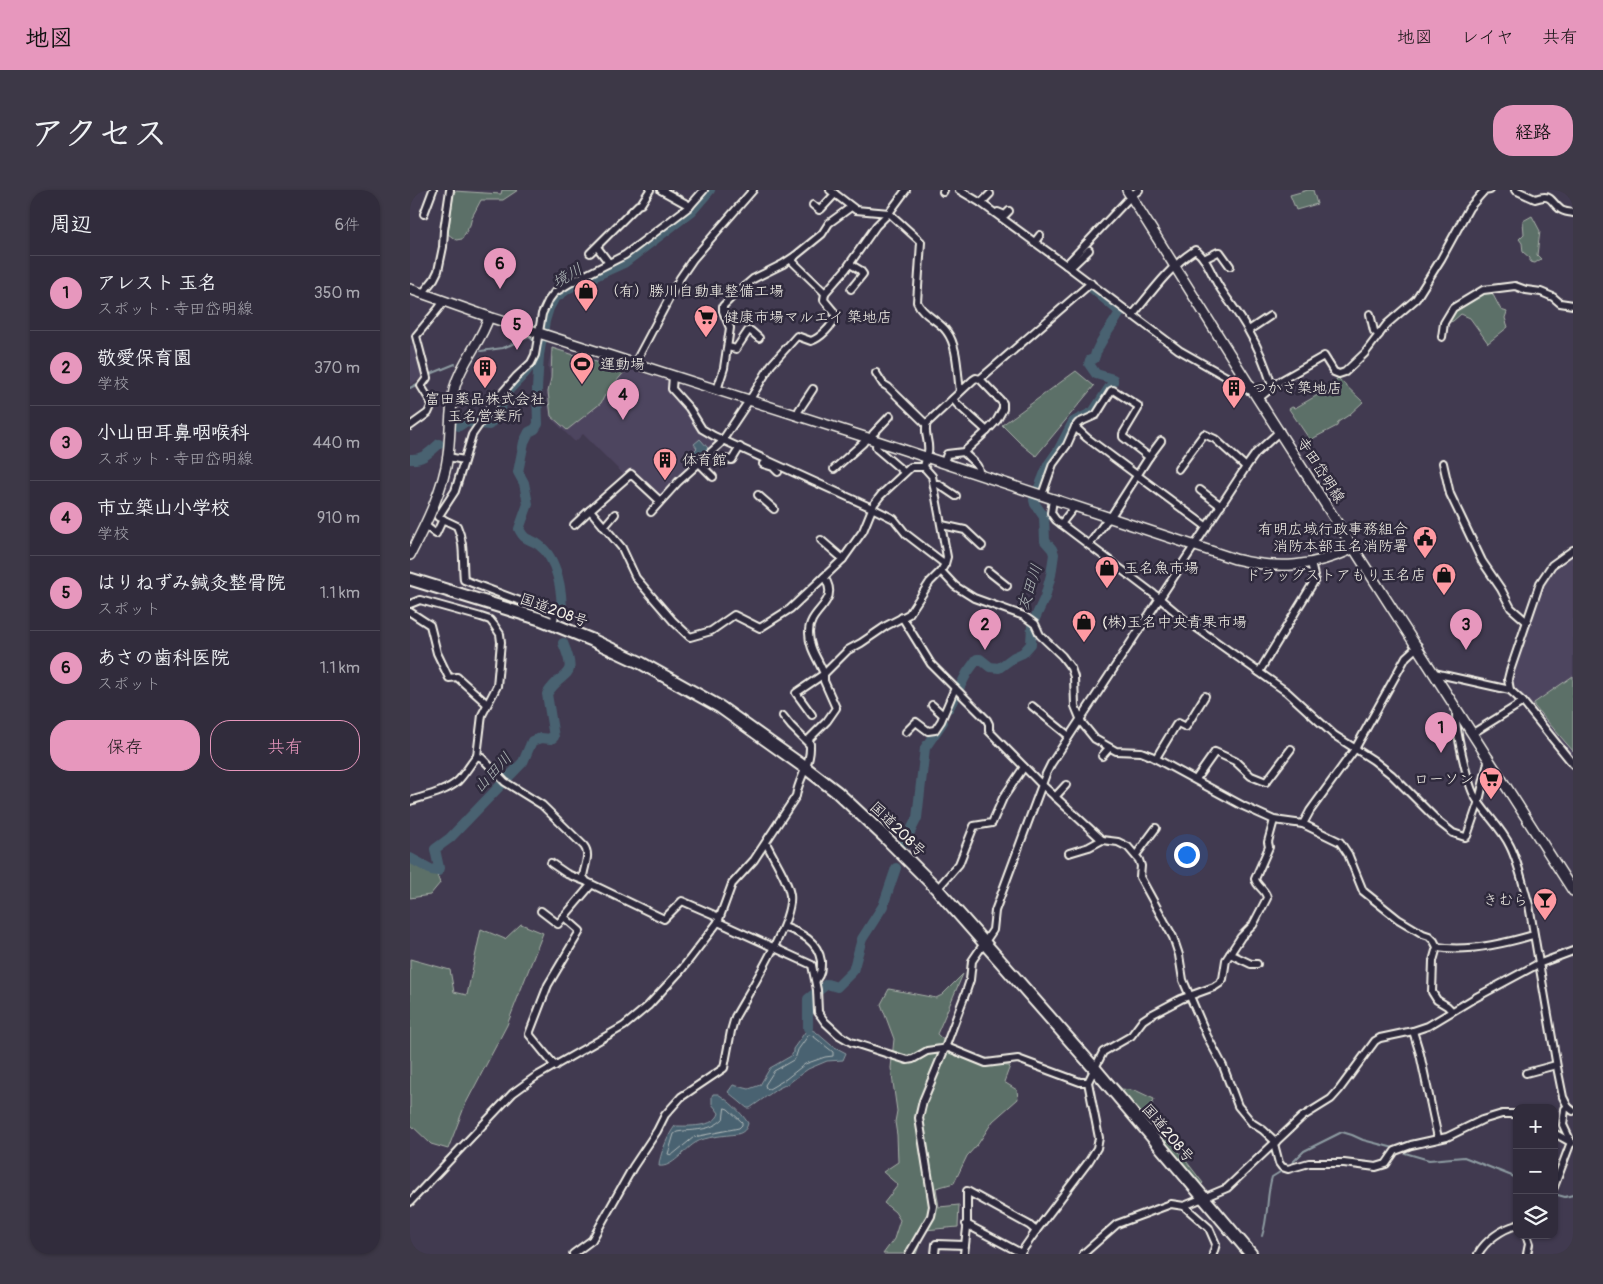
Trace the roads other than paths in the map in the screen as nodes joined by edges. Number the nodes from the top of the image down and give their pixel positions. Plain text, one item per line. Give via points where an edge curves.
1 (433, 190) edge
2 (450, 190) edge
3 (650, 190) edge
4 (661, 190) edge
5 (704, 190) edge
6 (753, 190) edge
7 (906, 190) edge
8 (959, 190) edge
9 (1490, 190) edge
10 (1515, 190) edge
11 (833, 192) edge
12 (1132, 192) edge
13 (990, 194) dead end
14 (981, 203) junction
15 (813, 205) dead end
16 (690, 206) junction
17 (851, 208) junction
18 (1009, 211) dead end
19 (993, 212) junction
20 (889, 213) junction
21 (1573, 213) edge
22 (424, 214) dead end
23 (1040, 235) dead end
24 (1034, 243) junction
25 (597, 247) junction
26 (1089, 250) dead end
27 (590, 253) dead end
28 (795, 256) junction
29 (1204, 259) junction
30 (609, 263) junction
31 (850, 264) junction
32 (1068, 266) junction
33 (1176, 266) junction
34 (1230, 266) dead end
35 (1089, 285) junction
36 (410, 288) edge
37 (851, 289) dead end
38 (825, 292) junction
39 (422, 294) junction
40 (442, 302) junction
41 (1573, 305) edge
42 (1370, 314) dead end
43 (1132, 316) junction
44 (1270, 316) dead end
45 (489, 317) junction
46 (1248, 330) junction
47 (542, 334) junction
48 (1379, 335) junction
49 (1442, 337) dead end
50 (759, 338) dead end
51 (728, 347) junction
52 (635, 363) junction
53 (876, 373) dead end
54 (673, 376) junction
55 (980, 379) junction
56 (1272, 386) junction
57 (813, 389) dead end
58 (717, 390) junction
59 (1253, 390) junction
60 (960, 392) junction
61 (953, 399) junction
62 (1258, 399) junction
63 (749, 401) junction
64 (797, 415) junction
65 (890, 416) dead end
66 (926, 424) junction
67 (410, 426) edge
68 (1075, 427) junction
69 (987, 431) junction
70 (1280, 431) junction
71 (872, 439) junction
72 (723, 440) junction
73 (1160, 441) dead end
74 (740, 447) junction
75 (964, 452) junction
76 (448, 457) junction
77 (925, 457) junction
78 (1150, 457) junction
79 (722, 459) dead end
80 (464, 460) junction
81 (944, 462) junction
82 (699, 463) junction
83 (1443, 463) dead end
84 (764, 464) dead end
85 (924, 467) junction
86 (1246, 467) junction
87 (834, 469) dead end
88 (1178, 469) dead end
89 (778, 472) dead end
90 (904, 472) junction
91 (979, 474) junction
92 (1137, 476) junction
93 (713, 477) dead end
94 (935, 484) junction
95 (1200, 490) dead end
96 (758, 495) dead end
97 (956, 496) dead end
98 (1043, 496) junction
99 (1053, 499) junction
100 (660, 501) junction
101 (1076, 506) junction
102 (1221, 506) junction
103 (872, 508) junction
104 (774, 509) dead end
105 (590, 510) junction
106 (652, 512) dead end
107 (615, 514) dead end
108 (1110, 518) junction
109 (443, 519) junction
110 (1062, 524) junction
111 (574, 525) dead end
112 (942, 525) junction
113 (426, 526) junction
114 (604, 526) junction
115 (1207, 527) junction
116 (821, 540) dead end
117 (1089, 545) junction
118 (982, 546) dead end
119 (1195, 546) junction
120 (1354, 548) junction
121 (1573, 550) edge
122 (410, 556) edge
123 (843, 559) junction
124 (1311, 563) junction
125 (945, 564) junction
126 (988, 570) dead end
127 (941, 572) junction
128 (824, 577) junction
129 (410, 579) edge
130 (1007, 586) dead end
131 (1159, 598) junction
132 (410, 604) edge
133 (410, 612) edge
134 (902, 617) junction
135 (1527, 622) junction
136 (553, 624) junction
137 (1418, 646) junction
138 (1259, 672) junction
139 (1434, 673) junction
140 (824, 674) junction
141 (957, 690) junction
142 (1510, 690) junction
143 (1205, 696) dead end
144 (1523, 702) junction
145 (486, 703) junction
146 (932, 705) dead end
147 (1032, 706) dead end
148 (1457, 708) junction
149 (783, 716) dead end
150 (812, 716) dead end
151 (943, 716) junction
152 (1080, 720) junction
153 (928, 731) junction
154 (906, 732) dead end
155 (1473, 733) junction
156 (921, 736) dead end
157 (1069, 736) junction
158 (810, 746) junction
159 (1109, 748) junction
160 (1291, 749) dead end
161 (1355, 749) junction
162 (477, 756) junction
163 (1102, 756) dead end
164 (1156, 758) junction
165 (1489, 758) junction
166 (1573, 764) edge
167 (806, 768) junction
168 (1024, 768) junction
169 (1196, 779) junction
170 (1066, 785) dead end
171 (1043, 786) junction
172 (1055, 797) junction
173 (410, 801) edge
174 (1478, 801) junction
175 (1274, 820) junction
176 (1303, 824) junction
177 (1156, 828) dead end
178 (1102, 840) junction
179 (766, 843) junction
180 (1069, 854) dead end
181 (1136, 855) junction
182 (551, 863) dead end
183 (588, 884) junction
184 (937, 889) junction
185 (1573, 891) edge
186 (542, 911) dead end
187 (564, 917) junction
188 (718, 919) junction
189 (784, 927) junction
190 (1533, 935) junction
191 (984, 942) junction
192 (1437, 946) junction
193 (773, 947) junction
194 (1573, 951) edge
195 (1230, 954) junction
196 (1257, 964) dead end
197 (1538, 964) junction
198 (816, 980) junction
199 (1189, 996) junction
200 (1452, 1011) junction
201 (1414, 1031) junction
202 (945, 1048) junction
203 (1556, 1065) junction
204 (555, 1066) junction
205 (1095, 1069) junction
206 (1526, 1073) dead end
207 (1088, 1082) junction
208 (1570, 1109) edge
209 (1513, 1114) edge
210 (1558, 1135) edge
211 (1438, 1138) junction
212 (1275, 1143) junction
213 (1572, 1143) edge
214 (1558, 1177) edge
215 (1204, 1198) junction
216 (410, 1202) edge
217 (1184, 1206) junction
218 (966, 1224) junction
219 (1513, 1227) edge
220 (1036, 1232) junction
221 (1527, 1239) edge
222 (965, 1245) junction
223 (573, 1254) edge
224 (909, 1254) edge
225 (936, 1254) edge
226 (964, 1254) edge
227 (1021, 1254) edge
228 (1083, 1254) edge
229 (1213, 1254) edge
230 (1252, 1254) edge
231 (1478, 1254) edge
232 (1527, 1254) edge

1 - 22 street
2 - 39 street via 438,272
3 - 25 street via 641,204
4 - 16 street
5 - 16 street
6 - 52 street via 701,244
7 - 20 street
8 - 14 street
9 - 48 street via 1484,191 1469,208 1416,299
10 - 21 street via 1535,199 1550,198 1560,209
11 - 15 street via 821,209
11 - 17 street
12 - 32 street
12 - 33 street, 寺田岱明線
13 - 14 street
14 - 19 street
16 - 30 street via 625,255
17 - 20 street
17 - 28 street
18 - 19 street via 1005,215 996,210
19 - 24 street
20 - 31 street
20 - 60 street via 921,242 917,302 919,308 947,331 956,351
23 - 24 street
24 - 32 street
25 - 27 street
25 - 30 street
26 - 32 street
28 - 38 street via 792,261
28 - 51 street via 753,279 723,306 730,328
29 - 33 street via 1195,250
29 - 34 street via 1220,252
29 - 46 street
30 - 47 street via 554,293 545,307
31 - 37 street via 863,274
31 - 38 street
32 - 35 street
33 - 43 street
33 - 59 street, 寺田岱明線
35 - 43 street
35 - 55 street
36 - 39 street
38 - 63 street via 824,300 834,312 835,320 814,340 797,336 771,365
39 - 40 street
40 - 45 street
40 - 67 street via 416,336 427,375 421,386 432,404 428,413
41 - 49 street via 1515,286 1483,290 1453,308 1444,323
42 - 48 street via 1374,331
43 - 59 street via 1179,350 1243,388
44 - 46 street
45 - 47 street
45 - 76 street via 456,384 451,404
46 - 56 street
47 - 52 street
47 - 80 street via 531,363 476,428
48 - 56 street via 1345,372 1334,372 1324,356
50 - 51 street via 748,331 736,349
51 - 58 street
52 - 54 street
53 - 66 street via 883,384
54 - 58 street
54 - 72 street via 672,389 702,429
55 - 60 street via 976,378
55 - 69 street via 1004,406
56 - 62 street
57 - 64 street
58 - 63 street
59 - 62 street, 寺田岱明線
60 - 61 street
61 - 66 street
61 - 69 street
62 - 70 street, 寺田岱明線
63 - 64 street
63 - 72 street
64 - 71 street
65 - 71 street
66 - 77 street via 929,451
68 - 78 street via 1096,415 1113,390 1138,406 1123,437
68 - 92 street
68 - 98 street via 1068,445 1053,464
69 - 75 street
70 - 86 street
70 - 120 street, 寺田岱明線
71 - 77 street
71 - 87 street
71 - 90 street via 877,449
72 - 74 street
72 - 82 street
73 - 78 street
74 - 79 street via 732,460
74 - 103 street
75 - 81 street via 947,454
75 - 91 street via 980,468
76 - 80 street
76 - 113 street
77 - 81 street
77 - 85 street
78 - 92 street
80 - 109 street via 455,491 438,517
81 - 91 street
82 - 93 street
82 - 100 street
83 - 135 street via 1450,494 1482,561 1511,608
84 - 89 street
85 - 90 street via 911,467
85 - 94 street
86 - 88 street via 1215,439 1204,434
86 - 102 street
90 - 103 street
91 - 98 street
92 - 108 street
92 - 115 street
94 - 97 street
94 - 112 street
95 - 102 street
96 - 104 street
98 - 99 street
99 - 101 street
99 - 110 street via 1051,513
100 - 105 street via 631,474
100 - 106 street
101 - 108 street
101 - 110 street
102 - 115 street
103 - 123 street via 863,531
103 - 125 street via 894,519 906,534
105 - 111 street
105 - 114 street
107 - 114 street
108 - 117 street
108 - 119 street
109 - 113 street via 436,534
109 - 136 street via 458,526 462,536 464,580 552,613 555,615
110 - 117 street
112 - 118 street via 964,530
112 - 125 street via 947,557
113 - 122 street
114 - 128 street via 622,548 636,578 690,637 711,631 734,615 760,628 790,609
115 - 119 street
116 - 123 street
117 - 131 street
119 - 124 street via 1258,564
119 - 131 street
120 - 124 street
120 - 137 street, 寺田岱明線
121 - 135 street via 1552,565 1544,576
123 - 128 street
124 - 138 street via 1314,580
125 - 127 street
126 - 130 street
127 - 134 street via 930,582 914,609
127 - 152 street via 974,598 1024,616 1033,623 1072,670
128 - 140 street via 830,593 809,631 813,654
129 - 136 highway, 国道208号
131 - 138 street
131 - 152 street
132 - 145 street via 420,600 490,620 494,625 500,634 499,667 496,686
133 - 145 street via 430,625 437,653 449,678 457,677
134 - 140 street via 844,652
134 - 141 street via 931,664
135 - 142 street via 1508,679
136 - 167 highway, 国道208号 via 641,662 689,688
137 - 139 street, 寺田岱明線
137 - 161 street via 1404,661
138 - 161 street
139 - 142 street
139 - 148 street, 寺田岱明線
140 - 150 street via 796,693
140 - 158 street via 836,708 809,739
141 - 151 street
141 - 168 street via 987,720 992,735
142 - 144 street
143 - 164 street via 1186,727 1176,724
144 - 155 street
144 - 166 street
145 - 162 street
146 - 151 street
147 - 157 street
148 - 155 street, 寺田岱明線
148 - 174 street via 1464,764
149 - 158 street
151 - 153 street via 935,730
152 - 157 street
152 - 159 street via 1095,739
153 - 154 street via 916,722
153 - 156 street
155 - 165 street, 寺田岱明線
157 - 171 street via 1051,764
158 - 167 street
159 - 163 street
159 - 164 street via 1141,752
160 - 169 street via 1266,782 1215,752
161 - 174 street via 1392,775 1430,815 1454,833 1467,836
161 - 176 street
162 - 173 street via 451,786
162 - 183 street via 504,780 542,805 584,846 588,856 583,877
164 - 169 street
165 - 174 street
165 - 185 street, 寺田岱明線
167 - 179 street via 796,796
167 - 184 highway, 国道208号 via 837,792
168 - 171 street
168 - 184 street via 1002,798 992,823 974,826 959,864
169 - 175 street
170 - 172 street
171 - 172 street
171 - 191 street via 995,911 993,930
172 - 178 street
174 - 190 street via 1510,846 1529,905
175 - 176 street
175 - 195 street via 1269,847 1255,880 1267,898 1253,925
176 - 192 street via 1340,842 1363,891 1398,919 1429,936
177 - 181 street
178 - 180 street
178 - 181 street via 1118,842
179 - 188 street via 732,884
179 - 189 street via 790,897
181 - 199 street via 1141,866 1140,877 1180,955
182 - 183 street
183 - 187 street
183 - 188 street via 664,919 682,901
184 - 191 highway, 国道208号
186 - 187 street via 558,924
187 - 204 street via 580,931 548,985 529,1034
188 - 193 street
188 - 204 street via 682,969 648,1006 624,1026
189 - 193 street
189 - 198 street via 801,934 819,952 820,974
190 - 192 street via 1486,946
190 - 197 street
191 - 202 street via 972,961 970,980
191 - 205 highway, 国道208号
192 - 200 street via 1432,992
193 - 198 street via 812,965
193 - 223 street via 735,1017 724,1068 681,1097 665,1115 592,1240
194 - 197 street
195 - 196 street
195 - 199 street via 1220,982
197 - 200 street
197 - 203 street
198 - 202 street via 818,1012 838,1035 850,1042 910,1061 927,1051
199 - 205 street via 1143,1020 1131,1036 1103,1052
199 - 212 street via 1223,1066 1238,1106
200 - 201 street
201 - 211 street
201 - 212 street via 1376,1041 1340,1090 1302,1117
202 - 207 street via 986,1063 1018,1059
202 - 224 street via 919,1118 933,1206 931,1216
203 - 206 street
203 - 208 street
204 - 216 street via 513,1093
205 - 207 street
205 - 215 highway, 国道208号
207 - 220 street via 1099,1138 1097,1148
208 - 213 street via 1565,1109 1563,1125
209 - 211 street via 1482,1120 1457,1133
210 - 213 street
211 - 212 street via 1395,1151 1386,1164 1376,1167 1309,1163 1288,1169 1279,1163
212 - 215 street via 1227,1188
213 - 214 street
215 - 217 street
215 - 230 highway, 国道208号
217 - 228 street via 1172,1204 1117,1224
217 - 229 street via 1209,1228 1216,1244
218 - 220 street via 967,1191
218 - 222 street
218 - 227 street
219 - 231 street via 1482,1246
220 - 227 street
221 - 232 street
222 - 225 street via 936,1244
222 - 226 street

